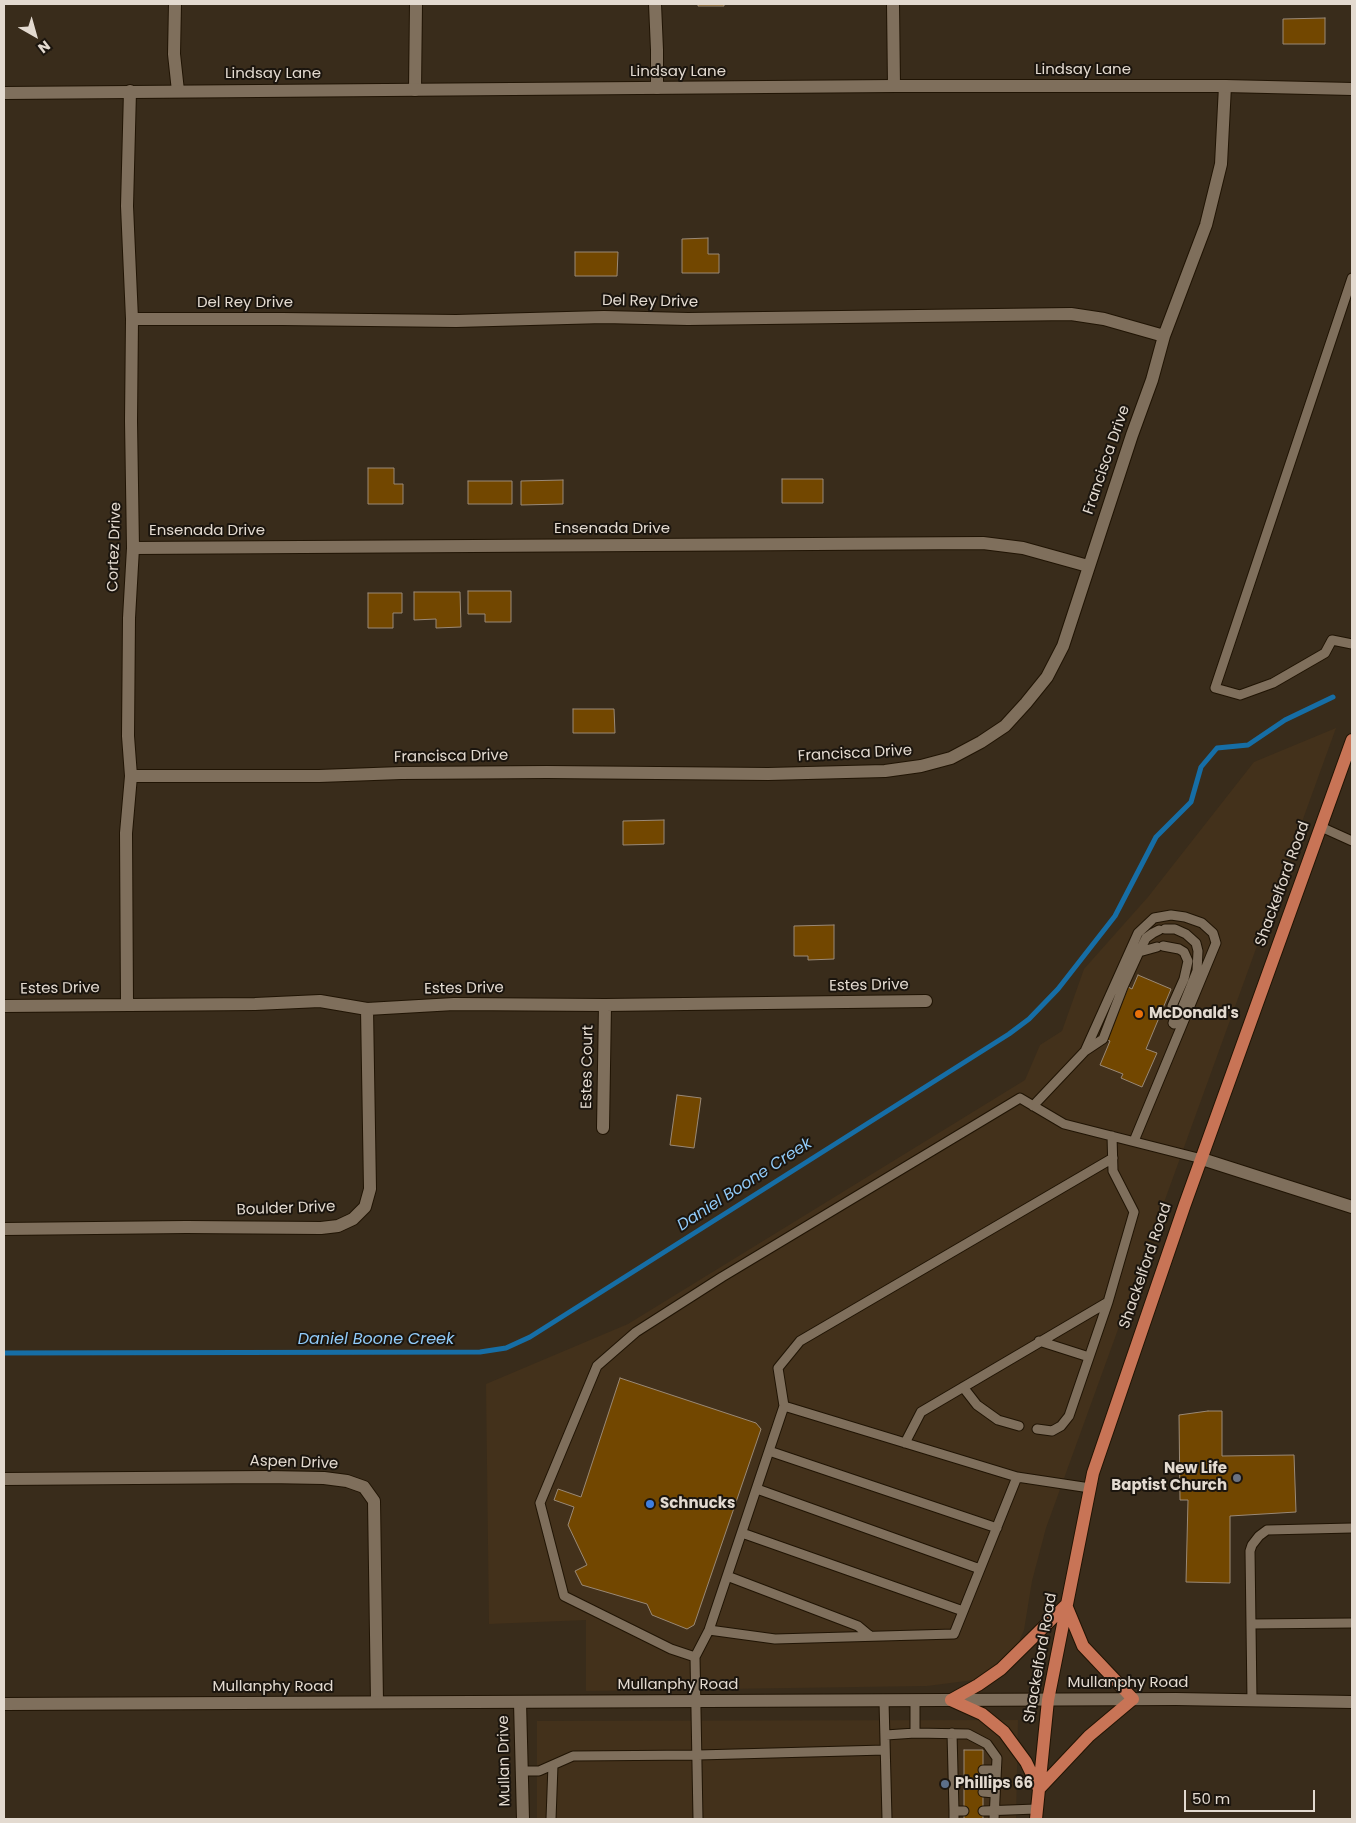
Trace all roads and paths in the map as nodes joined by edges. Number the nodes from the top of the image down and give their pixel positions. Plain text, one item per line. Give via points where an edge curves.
1 (176, 4) edge
2 (416, 4) edge
3 (655, 4) edge
4 (893, 4) edge
5 (894, 86) junction
6 (1225, 86) junction
7 (657, 88) junction
8 (1352, 89) edge
9 (415, 90) junction
10 (130, 91) junction
11 (178, 91) junction
12 (4, 93) edge
13 (1352, 278) edge
14 (132, 319) junction
15 (1164, 336) junction
16 (133, 548) junction
17 (1088, 566) junction
18 (1352, 644) edge
19 (1352, 740) edge
20 (131, 776) junction
21 (1321, 827) junction
22 (1352, 841) edge
23 (1139, 952) junction
24 (926, 1002) dead end
25 (127, 1004) junction
26 (605, 1005) junction
27 (4, 1006) edge
28 (366, 1009) junction
29 (1173, 1023) junction
30 (1179, 1036) junction
31 (1085, 1052) junction
32 (1033, 1106) junction
33 (603, 1128) dead end
34 (1112, 1136) junction
35 (1134, 1141) junction
36 (1113, 1158) junction
37 (1202, 1159) junction
38 (1352, 1207) edge
39 (4, 1229) edge
40 (1108, 1302) junction
41 (1039, 1342) junction
42 (1089, 1357) junction
43 (963, 1387) junction
44 (784, 1406) junction
45 (1019, 1426) dead end
46 (1037, 1429) dead end
47 (905, 1443) junction
48 (769, 1452) junction
49 (1017, 1477) junction
50 (4, 1479) edge
51 (1090, 1488) junction
52 (757, 1489) junction
53 (997, 1528) junction
54 (1352, 1528) edge
55 (742, 1533) junction
56 (980, 1569) junction
57 (728, 1576) junction
58 (1066, 1605) junction
59 (963, 1611) junction
60 (1352, 1623) edge
61 (1251, 1624) junction
62 (709, 1630) junction
63 (870, 1636) junction
64 (695, 1657) junction
65 (1132, 1699) junction
66 (951, 1700) junction
67 (1048, 1700) junction
68 (1252, 1700) junction
69 (697, 1701) junction
70 (884, 1701) junction
71 (915, 1701) junction
72 (377, 1702) junction
73 (520, 1702) junction
74 (1352, 1702) edge
75 (4, 1704) edge
76 (916, 1733) junction
77 (952, 1733) junction
78 (886, 1735) junction
79 (885, 1750) junction
80 (698, 1755) junction
81 (553, 1765) junction
82 (953, 1769) junction
83 (964, 1769) dead end
84 (983, 1770) dead end
85 (996, 1770) junction
86 (521, 1771) junction
87 (1039, 1789) junction
88 (953, 1792) junction
89 (964, 1792) dead end
90 (983, 1792) dead end
91 (995, 1793) junction
92 (964, 1811) dead end
93 (983, 1811) dead end
94 (1036, 1814) edge
95 (954, 1815) edge
96 (994, 1815) edge
97 (522, 1819) edge
98 (551, 1819) edge
99 (698, 1819) edge
100 (887, 1819) edge

1 - 11 street via 174,54
2 - 9 street
3 - 7 street
4 - 5 street
5 - 6 street, Lindsay Lane
5 - 7 street, Lindsay Lane
6 - 8 street, Lindsay Lane
6 - 15 street, Francisca Drive via 1222,164 1206,225
7 - 9 street, Lindsay Lane
9 - 11 street, Lindsay Lane
10 - 11 street, Lindsay Lane
10 - 12 street, Lindsay Lane
10 - 14 street, Cortez Drive via 127,206
13 - 18 lane via 1215,688 1240,694 1272,683 1325,653 1332,640
14 - 15 street, Del Rey Drive via 456,321 1070,314 1112,321
14 - 16 street, Cortez Drive
15 - 17 street, Francisca Drive
16 - 17 street, Ensenada Drive via 983,543 1023,548
16 - 20 street, Cortez Drive via 129,618
17 - 20 street, Francisca Drive via 1064,646 1048,677 1005,726 951,758 921,766 885,771 768,774 547,772
19 - 21 main road, Shackelford Road
20 - 25 street, Cortez Drive via 126,833
21 - 22 lane
21 - 37 main road, Shackelford Road
23 - 29 lane via 1160,946 1184,952 1188,961 1172,1006
23 - 29 lane via 1146,938 1162,929 1186,934 1196,943 1197,970
23 - 31 lane via 1103,1039
24 - 26 street, Estes Drive
25 - 27 street, Estes Drive
25 - 28 street, Estes Drive via 320,1001
26 - 28 street, Estes Drive via 454,1004
26 - 33 street, Estes Court
28 - 39 street, Boulder Drive via 370,1189 366,1207 354,1219 338,1226 321,1228
29 - 30 lane
30 - 31 lane via 1216,943 1213,933 1202,923 1171,915 1154,918 1138,933
30 - 35 lane
31 - 32 lane
32 - 34 lane via 1064,1124
32 - 64 lane via 1020,1098 722,1277 636,1332 596,1366 540,1503 564,1596 671,1649
34 - 35 lane
34 - 36 lane
35 - 37 lane
36 - 40 lane via 1113,1171 1134,1212
36 - 44 lane via 800,1341 778,1368
37 - 38 street
37 - 51 main road, Shackelford Road via 1184,1204
40 - 41 lane
40 - 42 lane
41 - 42 lane
41 - 43 lane
42 - 46 lane via 1069,1416 1052,1431
43 - 45 lane via 976,1405 998,1420
43 - 47 lane via 921,1412
44 - 47 lane
44 - 48 lane
47 - 49 lane
48 - 52 lane
48 - 53 lane
49 - 51 lane
49 - 53 lane
50 - 72 street, Aspen Drive via 267,1476 324,1478 364,1487 374,1501
51 - 58 main road, Shackelford Road
52 - 55 lane
52 - 56 lane
53 - 56 lane
54 - 61 lane via 1267,1530 1258,1536 1250,1551
55 - 57 lane
55 - 59 lane
56 - 59 lane
57 - 62 lane
57 - 63 lane via 858,1626
58 - 65 main road via 1083,1646
58 - 66 main road via 1000,1669
58 - 67 main road, Shackelford Road
59 - 63 lane via 954,1634
60 - 61 lane
61 - 68 lane
62 - 63 lane via 775,1639
62 - 64 lane
64 - 69 lane
65 - 67 street, Mullanphy Road
65 - 68 street, Mullanphy Road
65 - 87 main road via 1090,1736
66 - 67 street, Mullanphy Road
66 - 71 street, Mullanphy Road
66 - 87 main road via 982,1714 1004,1732 1026,1762
67 - 87 main road, Shackelford Road
68 - 74 street, Mullanphy Road
69 - 70 street, Mullanphy Road
69 - 73 street, Mullanphy Road
69 - 80 lane
70 - 71 street, Mullanphy Road
70 - 78 lane
71 - 76 lane
72 - 73 street, Mullanphy Road
72 - 75 street, Mullanphy Road
73 - 86 street, Mullan Drive
76 - 77 lane
76 - 78 lane
77 - 82 lane
77 - 85 lane via 968,1734 987,1744 997,1758
78 - 79 lane
79 - 80 lane
79 - 100 lane
80 - 81 lane via 573,1756
80 - 99 lane
81 - 86 lane via 539,1771
81 - 98 lane
82 - 83 lane
82 - 88 lane
84 - 85 lane
85 - 91 lane
86 - 97 street, Mullan Drive
87 - 94 main road, Shackelford Road
88 - 89 lane
88 - 95 lane
90 - 91 lane
91 - 96 lane
92 - 95 lane
93 - 96 lane
94 - 96 lane

